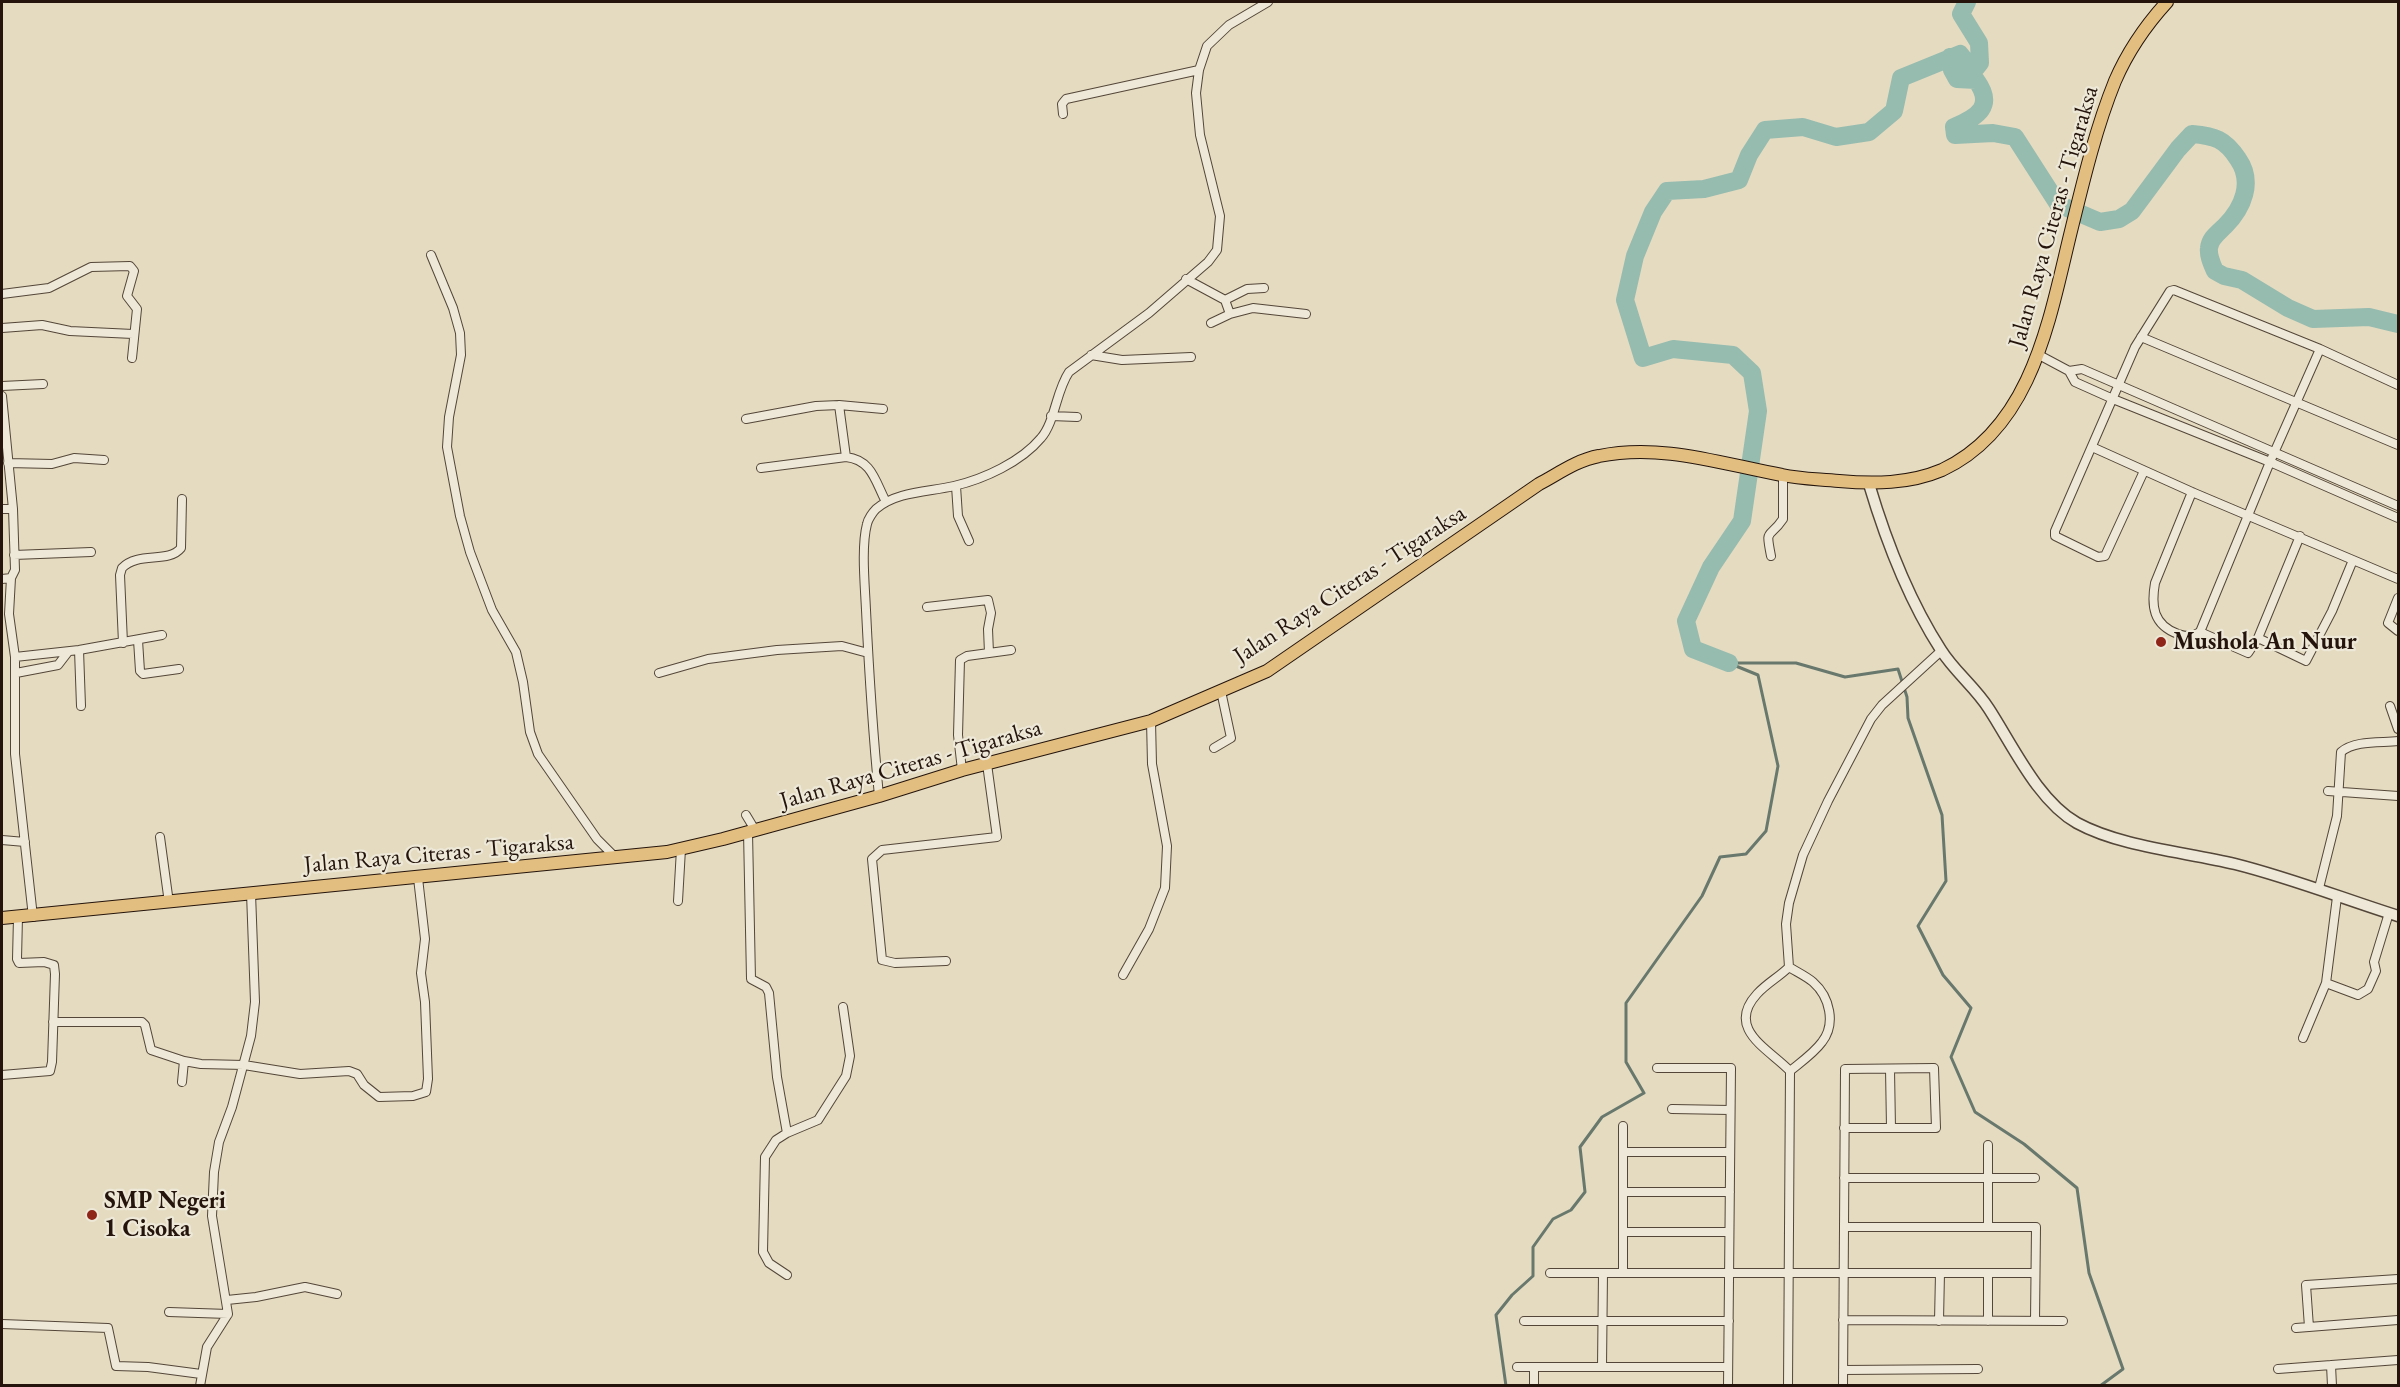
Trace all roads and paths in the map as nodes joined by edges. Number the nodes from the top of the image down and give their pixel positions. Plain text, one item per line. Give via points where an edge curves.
1 (1268, 2) edge
2 (2167, 2) edge
3 (1199, 70) junction
4 (1063, 114) dead end
5 (431, 255) dead end
6 (1186, 279) junction
7 (1264, 288) dead end
8 (2, 294) edge
9 (1224, 300) junction
10 (1230, 314) junction
11 (1306, 314) dead end
12 (1211, 323) dead end
13 (2, 328) edge
14 (133, 334) junction
15 (2141, 337) junction
16 (2320, 349) junction
17 (1091, 355) junction
18 (2039, 355) junction
19 (1191, 357) dead end
20 (132, 358) dead end
21 (2069, 371) junction
22 (43, 384) dead end
23 (2118, 385) junction
24 (2398, 385) edge
25 (2, 386) edge
26 (2, 396) edge
27 (2113, 399) junction
28 (2296, 403) junction
29 (839, 405) junction
30 (883, 409) dead end
31 (1051, 416) junction
32 (1077, 417) dead end
33 (746, 419) dead end
34 (2398, 445) edge
35 (2092, 447) junction
36 (846, 457) junction
37 (2271, 457) junction
38 (104, 460) dead end
39 (8, 463) junction
40 (761, 468) dead end
41 (2144, 471) junction
42 (1778, 474) junction
43 (1869, 484) junction
44 (956, 486) junction
45 (2192, 492) junction
46 (182, 499) dead end
47 (886, 502) junction
48 (2398, 506) edge
49 (12, 508) junction
50 (2, 509) edge
51 (2248, 514) junction
52 (2398, 518) edge
53 (2300, 536) junction
54 (969, 542) dead end
55 (91, 552) dead end
56 (14, 555) junction
57 (1771, 556) dead end
58 (2353, 560) junction
59 (12, 578) junction
60 (2, 579) edge
61 (2398, 579) edge
62 (2398, 598) edge
63 (927, 607) dead end
64 (2398, 631) edge
65 (2200, 632) junction
66 (162, 635) dead end
67 (2258, 638) junction
68 (138, 640) junction
69 (123, 643) junction
70 (79, 650) junction
71 (1011, 650) dead end
72 (68, 651) junction
73 (1941, 651) junction
74 (868, 653) junction
75 (989, 653) junction
76 (15, 657) junction
77 (179, 669) dead end
78 (16, 673) junction
79 (659, 673) dead end
80 (1221, 691) junction
81 (81, 706) dead end
82 (2390, 706) dead end
83 (1151, 721) junction
84 (2398, 729) edge
85 (2398, 741) edge
86 (1214, 747) dead end
87 (987, 764) junction
88 (962, 770) junction
89 (2328, 791) dead end
90 (2340, 792) junction
91 (879, 796) junction
92 (2398, 796) edge
93 (746, 815) dead end
94 (751, 831) junction
95 (160, 837) dead end
96 (2, 840) edge
97 (25, 842) junction
98 (681, 849) junction
99 (616, 858) junction
100 (418, 878) junction
101 (2319, 888) junction
102 (251, 893) junction
103 (2337, 897) junction
104 (678, 901) dead end
105 (169, 903) junction
106 (2394, 914) edge
107 (33, 916) junction
108 (18, 917) junction
109 (2, 918) edge
110 (946, 961) dead end
111 (1789, 967) junction
112 (1123, 975) dead end
113 (2326, 983) junction
114 (843, 1007) dead end
115 (53, 1022) junction
116 (2303, 1038) dead end
117 (184, 1061) junction
118 (244, 1065) junction
119 (1658, 1068) dead end
120 (1890, 1069) junction
121 (1790, 1071) junction
122 (2, 1075) edge
123 (182, 1082) dead end
124 (1672, 1109) dead end
125 (1730, 1110) junction
126 (1623, 1126) dead end
127 (1844, 1128) junction
128 (1891, 1128) junction
129 (787, 1133) junction
130 (1988, 1145) dead end
131 (1623, 1152) junction
132 (1730, 1152) junction
133 (1844, 1178) junction
134 (1988, 1178) junction
135 (2035, 1178) dead end
136 (1623, 1192) junction
137 (1730, 1192) junction
138 (1844, 1227) junction
139 (1988, 1227) junction
140 (1623, 1232) junction
141 (1729, 1232) junction
142 (1550, 1273) dead end
143 (1603, 1273) junction
144 (1623, 1273) junction
145 (1729, 1273) junction
146 (1941, 1273) junction
147 (1988, 1273) junction
148 (2035, 1273) junction
149 (1789, 1274) junction
150 (1844, 1274) junction
151 (787, 1275) dead end
152 (2398, 1279) edge
153 (337, 1294) dead end
154 (227, 1300) junction
155 (169, 1312) dead end
156 (228, 1314) junction
157 (1844, 1320) junction
158 (2398, 1320) edge
159 (1524, 1321) dead end
160 (1603, 1321) junction
161 (1729, 1321) junction
162 (1939, 1321) junction
163 (1988, 1321) junction
164 (2035, 1321) junction
165 (2063, 1321) dead end
166 (2, 1324) edge
167 (2309, 1327) junction
168 (2296, 1328) dead end
169 (2398, 1360) edge
170 (2331, 1365) junction
171 (1602, 1367) junction
172 (1728, 1367) junction
173 (1517, 1368) dead end
174 (1534, 1368) junction
175 (2278, 1369) dead end
176 (1843, 1370) junction
177 (1978, 1370) dead end
178 (201, 1374) junction
179 (200, 1386) edge
180 (1534, 1386) edge
181 (1728, 1386) edge
182 (1788, 1386) edge
183 (1843, 1386) edge
184 (2332, 1386) edge

1 - 3 street via 1229,25 1208,46
2 - 18 main road, Jalan Raya Citeras - Tigaraksa via 2136,42 2101,121
3 - 4 street via 1066,99
3 - 6 street via 1196,93 1200,135 1220,216 1220,232 1209,262
5 - 99 street via 459,333 461,355 447,447 470,552 492,610 516,652 530,732 538,754 597,839
6 - 9 street
6 - 17 street via 1149,313
7 - 9 street via 1247,289
8 - 14 street via 49,288 91,267 130,266 134,271 127,296 137,309
9 - 10 street
10 - 11 street via 1253,308
10 - 12 street
13 - 14 street via 42,325 70,331
14 - 20 street
15 - 16 street via 2168,293 2175,290
15 - 23 street
15 - 28 street
16 - 24 street
16 - 28 street
17 - 19 street via 1122,360
17 - 31 street via 1062,382
18 - 21 street
18 - 43 main road, Jalan Raya Citeras - Tigaraksa via 2001,423 1970,453 1935,472
21 - 23 street via 2082,369
21 - 27 street via 2075,382
22 - 25 street
23 - 27 street
23 - 37 street
26 - 39 street
27 - 35 street
27 - 37 street
28 - 34 street
28 - 37 street
29 - 30 street
29 - 33 street via 805,407
29 - 36 street
31 - 32 street
31 - 44 street via 1047,430 1020,456 996,471
35 - 41 street
35 - 41 street via 2054,533 2056,538 2098,557 2105,556
36 - 40 street
36 - 47 street via 868,465
37 - 48 street
37 - 51 street
37 - 52 street
38 - 39 street
39 - 49 street
41 - 45 street
42 - 43 main road, Jalan Raya Citeras - Tigaraksa
42 - 57 street via 1783,519 1768,535
42 - 80 main road, Jalan Raya Citeras - Tigaraksa via 1694,456 1654,452 1596,456 1578,463 1539,484 1267,670
43 - 73 street via 1884,535
44 - 47 street
44 - 54 street via 958,516
45 - 51 street
45 - 65 street via 2155,583 2154,598 2162,626 2187,637
46 - 69 street via 181,548 174,555 134,559 122,568
47 - 74 street via 874,510 867,523 864,584
49 - 50 street
49 - 56 street
51 - 53 street
51 - 65 street
53 - 58 street
53 - 67 street
55 - 56 street
56 - 59 street
58 - 61 street
58 - 67 street via 2306,661
59 - 60 street
59 - 76 street via 9,614
62 - 64 street via 2388,622
63 - 75 street via 988,600
65 - 67 street via 2248,653
66 - 68 street
68 - 69 street
68 - 77 street via 143,674
69 - 70 street
70 - 72 street
70 - 81 street
71 - 75 street
72 - 76 street
72 - 78 street via 58,665
73 - 101 street via 1986,705 2040,789 2074,821 2106,834
73 - 111 street via 1871,719 1803,855 1786,924
74 - 79 street via 842,646 777,650 708,659
74 - 91 street
75 - 88 street via 960,660 958,735
76 - 78 street
78 - 97 street via 15,754
80 - 83 main road, Jalan Raya Citeras - Tigaraksa
80 - 86 street via 1231,738
82 - 84 street
83 - 87 main road, Jalan Raya Citeras - Tigaraksa
83 - 112 street via 1152,764 1167,846 1165,888 1149,930
85 - 90 street via 2343,750
87 - 88 main road, Jalan Raya Citeras - Tigaraksa
87 - 110 street via 997,837 882,850 872,859 882,960
88 - 91 main road, Jalan Raya Citeras - Tigaraksa
89 - 90 street
90 - 92 street
90 - 101 street
91 - 94 main road, Jalan Raya Citeras - Tigaraksa
93 - 94 street
94 - 98 main road, Jalan Raya Citeras - Tigaraksa
94 - 129 street via 751,979 765,985 770,993 777,1077
95 - 105 street
96 - 97 street
97 - 107 street
98 - 99 main road, Jalan Raya Citeras - Tigaraksa
98 - 104 street
99 - 100 main road, Jalan Raya Citeras - Tigaraksa
100 - 102 main road, Jalan Raya Citeras - Tigaraksa
100 - 118 street via 425,939 421,973 426,1092 379,1097 349,1071 300,1074
101 - 103 street
102 - 105 main road, Jalan Raya Citeras - Tigaraksa
102 - 118 street via 255,1002
103 - 106 street
103 - 113 street
105 - 107 main road, Jalan Raya Citeras - Tigaraksa
106 - 113 street via 2374,962 2376,971 2368,989 2358,995
107 - 108 main road, Jalan Raya Citeras - Tigaraksa
108 - 109 main road, Jalan Raya Citeras - Tigaraksa
108 - 115 street via 19,963 54,965
111 - 121 street via 1814,982 1825,996 1830,1026 1822,1042
111 - 121 street via 1750,1002 1746,1022 1760,1047
113 - 116 street
114 - 129 street via 850,1056 846,1077 818,1120
115 - 117 street via 142,1022 151,1050
115 - 122 street via 50,1071
117 - 118 street
117 - 123 street
118 - 154 street via 213,1172 212,1216
119 - 125 street via 1731,1068
120 - 127 street via 1845,1069
120 - 128 street
120 - 128 street via 1934,1068 1936,1128
121 - 149 street
124 - 125 street
125 - 132 street
126 - 131 street
127 - 128 street
127 - 133 street
129 - 151 street via 772,1144 765,1157 763,1252 769,1263
130 - 134 street
131 - 132 street
131 - 136 street
132 - 137 street
133 - 134 street
133 - 138 street
134 - 135 street
134 - 139 street
136 - 137 street
136 - 140 street
137 - 141 street
138 - 139 street
138 - 150 street
139 - 148 street via 2036,1227
140 - 141 street
140 - 144 street
141 - 145 street
142 - 143 street
143 - 144 street
143 - 160 street
144 - 145 street
145 - 149 street
145 - 161 street
146 - 147 street
146 - 150 street
146 - 162 street
147 - 148 street
147 - 163 street
148 - 164 street
149 - 150 street
149 - 182 street
150 - 157 street
152 - 167 street via 2306,1285
153 - 154 street via 300,1287
154 - 156 street
155 - 156 street
156 - 178 street via 207,1347
157 - 162 street
157 - 176 street
158 - 167 street
159 - 160 street
160 - 161 street
160 - 171 street
161 - 172 street
162 - 163 street
163 - 164 street
164 - 165 street
166 - 178 street via 108,1328 116,1366
167 - 168 street
169 - 170 street
170 - 175 street
170 - 184 street
171 - 172 street
171 - 174 street
172 - 181 street
173 - 174 street
174 - 180 street
176 - 177 street
176 - 183 street
178 - 179 street

